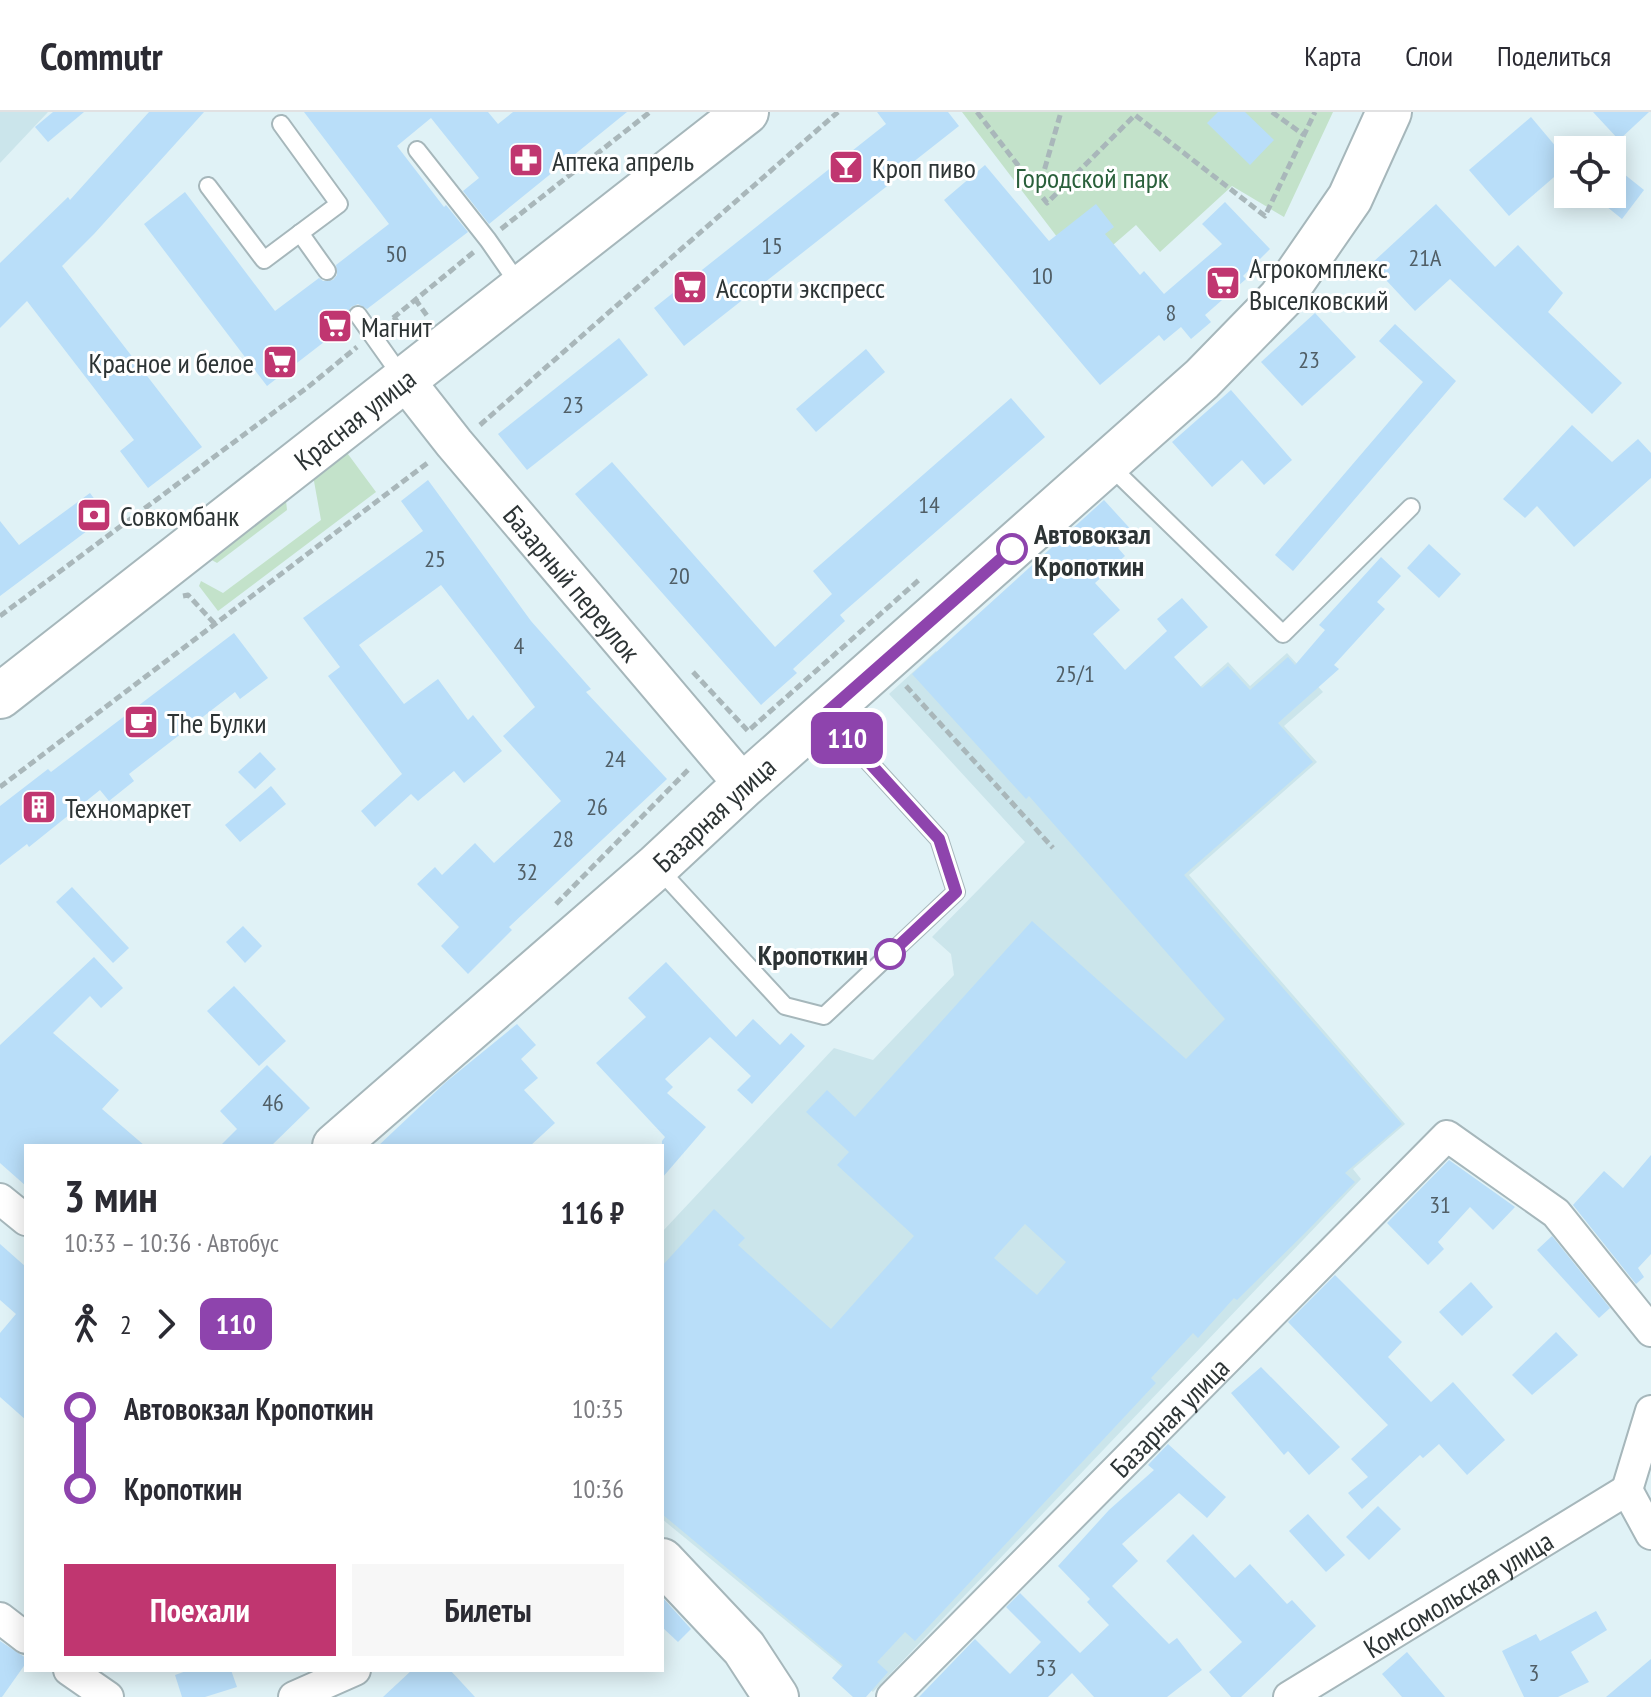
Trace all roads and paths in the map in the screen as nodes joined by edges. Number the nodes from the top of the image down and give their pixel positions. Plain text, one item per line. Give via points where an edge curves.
1 (650, 112) edge
2 (746, 112) edge
3 (977, 112) edge
4 (1061, 112) edge
5 (1272, 112) edge
6 (1315, 112) edge
7 (1389, 112) edge
8 (1136, 114) edge
9 (281, 124) dead end
10 (1304, 135) junction
11 (417, 150) dead end
12 (208, 186) dead end
13 (1038, 192) junction
14 (300, 233) junction
15 (488, 240) junction
16 (327, 271) dead end
17 (521, 288) junction
18 (415, 299) junction
19 (358, 315) dead end
20 (394, 317) junction
21 (372, 334) junction
22 (420, 354) junction
23 (1108, 464) junction
24 (1411, 507) dead end
25 (928, 571) dead end
26 (177, 596) dead end
27 (0, 616) edge
28 (215, 624) dead end
29 (885, 661) junction
30 (686, 664) dead end
31 (0, 696) edge
32 (825, 714) junction
33 (744, 785) junction
34 (1053, 848) dead end
35 (657, 866) junction
36 (337, 1144) edge
37 (0, 1199) edge
38 (24, 1218) edge
39 (1651, 1331) edge
40 (1651, 1411) edge
41 (1627, 1490) junction
42 (1651, 1534) edge
43 (664, 1563) edge
44 (0, 1618) edge
45 (24, 1636) edge
46 (72, 1672) edge
47 (350, 1672) edge
48 (108, 1697) edge
49 (294, 1697) edge
50 (776, 1697) edge
51 (892, 1697) edge
52 (1289, 1697) edge

1 - 15 path
2 - 17 main road, Красная улица
3 - 13 path
4 - 13 path
5 - 10 path
6 - 10 path
7 - 23 main road, Базарная улица via 1350,198 1281,298
8 - 10 path via 1265,216
8 - 13 path via 1047,203
9 - 14 lane via 339,204
11 - 15 lane
12 - 14 lane via 264,260
14 - 16 lane
15 - 17 lane
15 - 18 path
17 - 22 main road, Красная улица
18 - 20 path
18 - 22 path
19 - 21 lane
20 - 21 path
20 - 22 path
21 - 22 lane
21 - 27 path
22 - 31 main road, Красная улица
22 - 33 street, Базарный переулок via 464,455
23 - 24 lane via 1283,634
23 - 29 main road, Базарная улица
25 - 30 path via 748,731
26 - 28 path via 188,595
29 - 32 main road, Базарная улица
29 - 34 path
32 - 33 main road, Базарная улица
32 - 35 lane via 939,839 956,892 824,1016 785,1006
33 - 35 main road, Базарная улица
35 - 36 main road, Базарная улица
37 - 38 street
39 - 51 street, Базарная улица via 1556,1213 1447,1136
40 - 41 street
41 - 42 street
41 - 52 street, Комсомольская улица
43 - 50 main road via 744,1648
44 - 45 street
46 - 48 street
47 - 49 street

